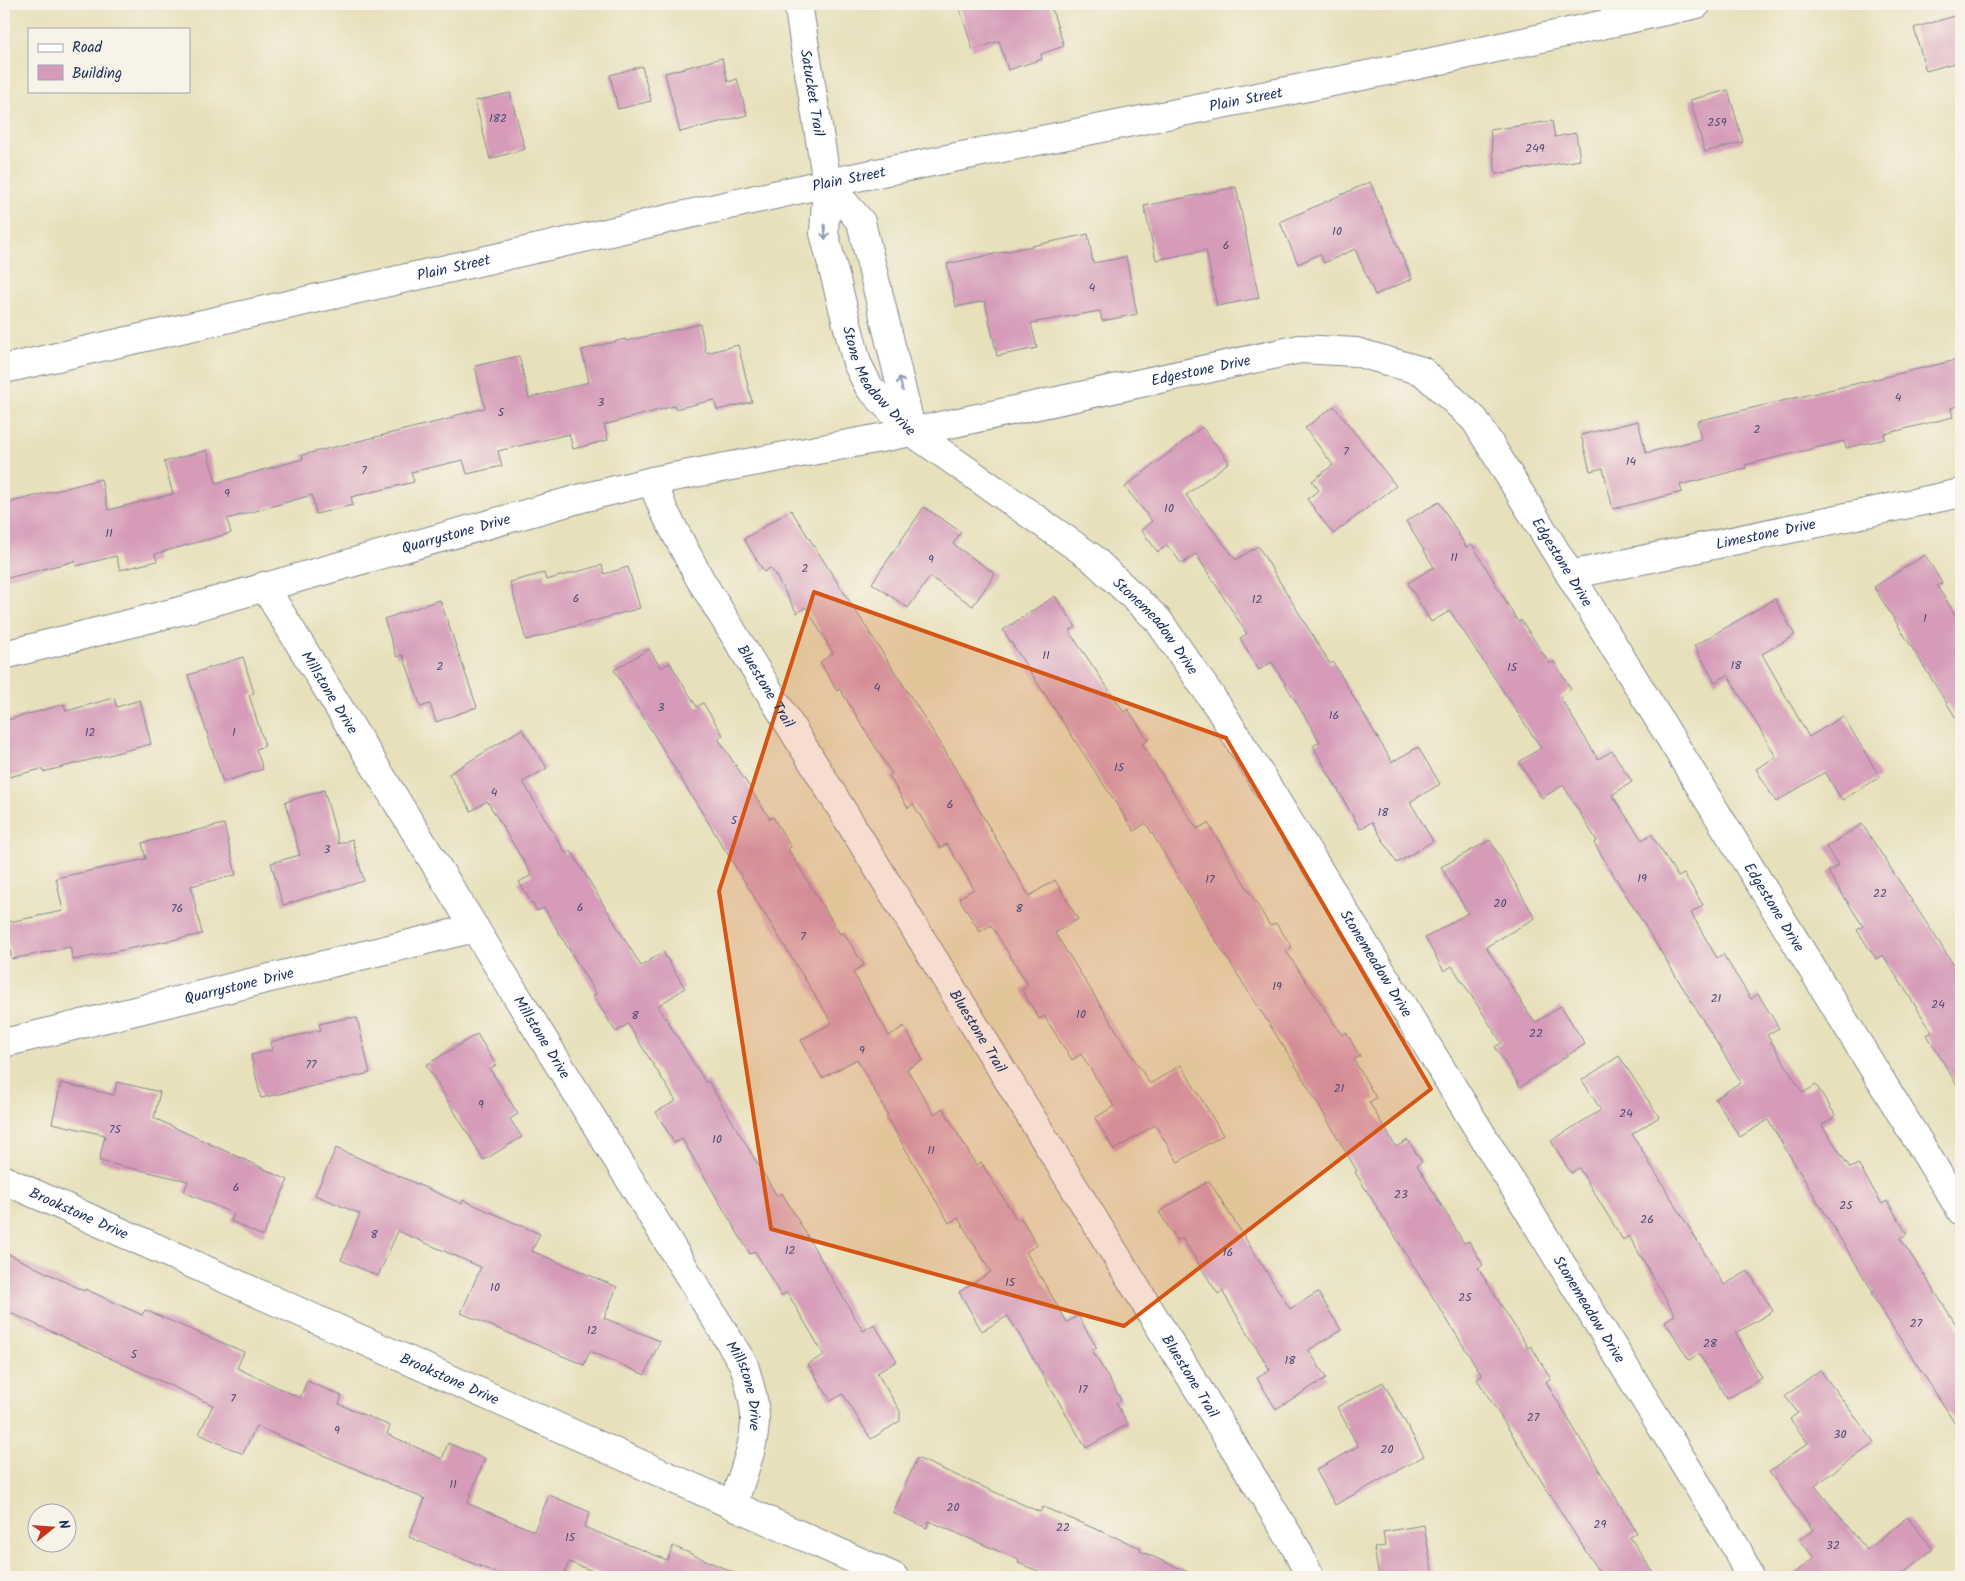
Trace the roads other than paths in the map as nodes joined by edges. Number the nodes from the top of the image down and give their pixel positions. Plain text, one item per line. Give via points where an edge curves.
1 (798, 4) edge
2 (1697, 4) edge
3 (827, 183) junction
4 (4, 369) edge
5 (912, 432) junction
6 (652, 481) junction
7 (1961, 493) edge
8 (1570, 576) junction
9 (264, 586) junction
10 (4, 656) edge
11 (475, 928) junction
12 (4, 1043) edge
13 (4, 1180) edge
14 (1961, 1211) edge
15 (733, 1505) junction
16 (894, 1577) edge
17 (1310, 1577) edge
18 (1749, 1577) edge

1 - 3 street, Satucket Trail
2 - 3 street, Plain Street via 1432,62
3 - 4 street, Plain Street
5 -> 3 street, Stone Meadow Drive via 861,222
3 -> 5 street, Stone Meadow Drive via 824,233 857,363 869,387
5 - 6 street, Quarrystone Drive
5 - 8 street, Edgestone Drive via 1300,349 1356,352 1422,371 1475,420
5 - 18 street, Stonemeadow Drive via 1091,557 1158,620 1245,750 1732,1541
6 - 9 street, Quarrystone Drive
6 - 17 street, Bluestone Trail via 700,579 1296,1548
7 - 8 street, Limestone Drive
8 - 14 street, Edgestone Drive
9 - 10 street, Quarrystone Drive
9 - 11 street, Millstone Drive
11 - 12 street, Quarrystone Drive
11 - 15 street, Millstone Drive via 744,1366 755,1420
13 - 15 street, Brookstone Drive
15 - 16 street, Brookstone Drive

